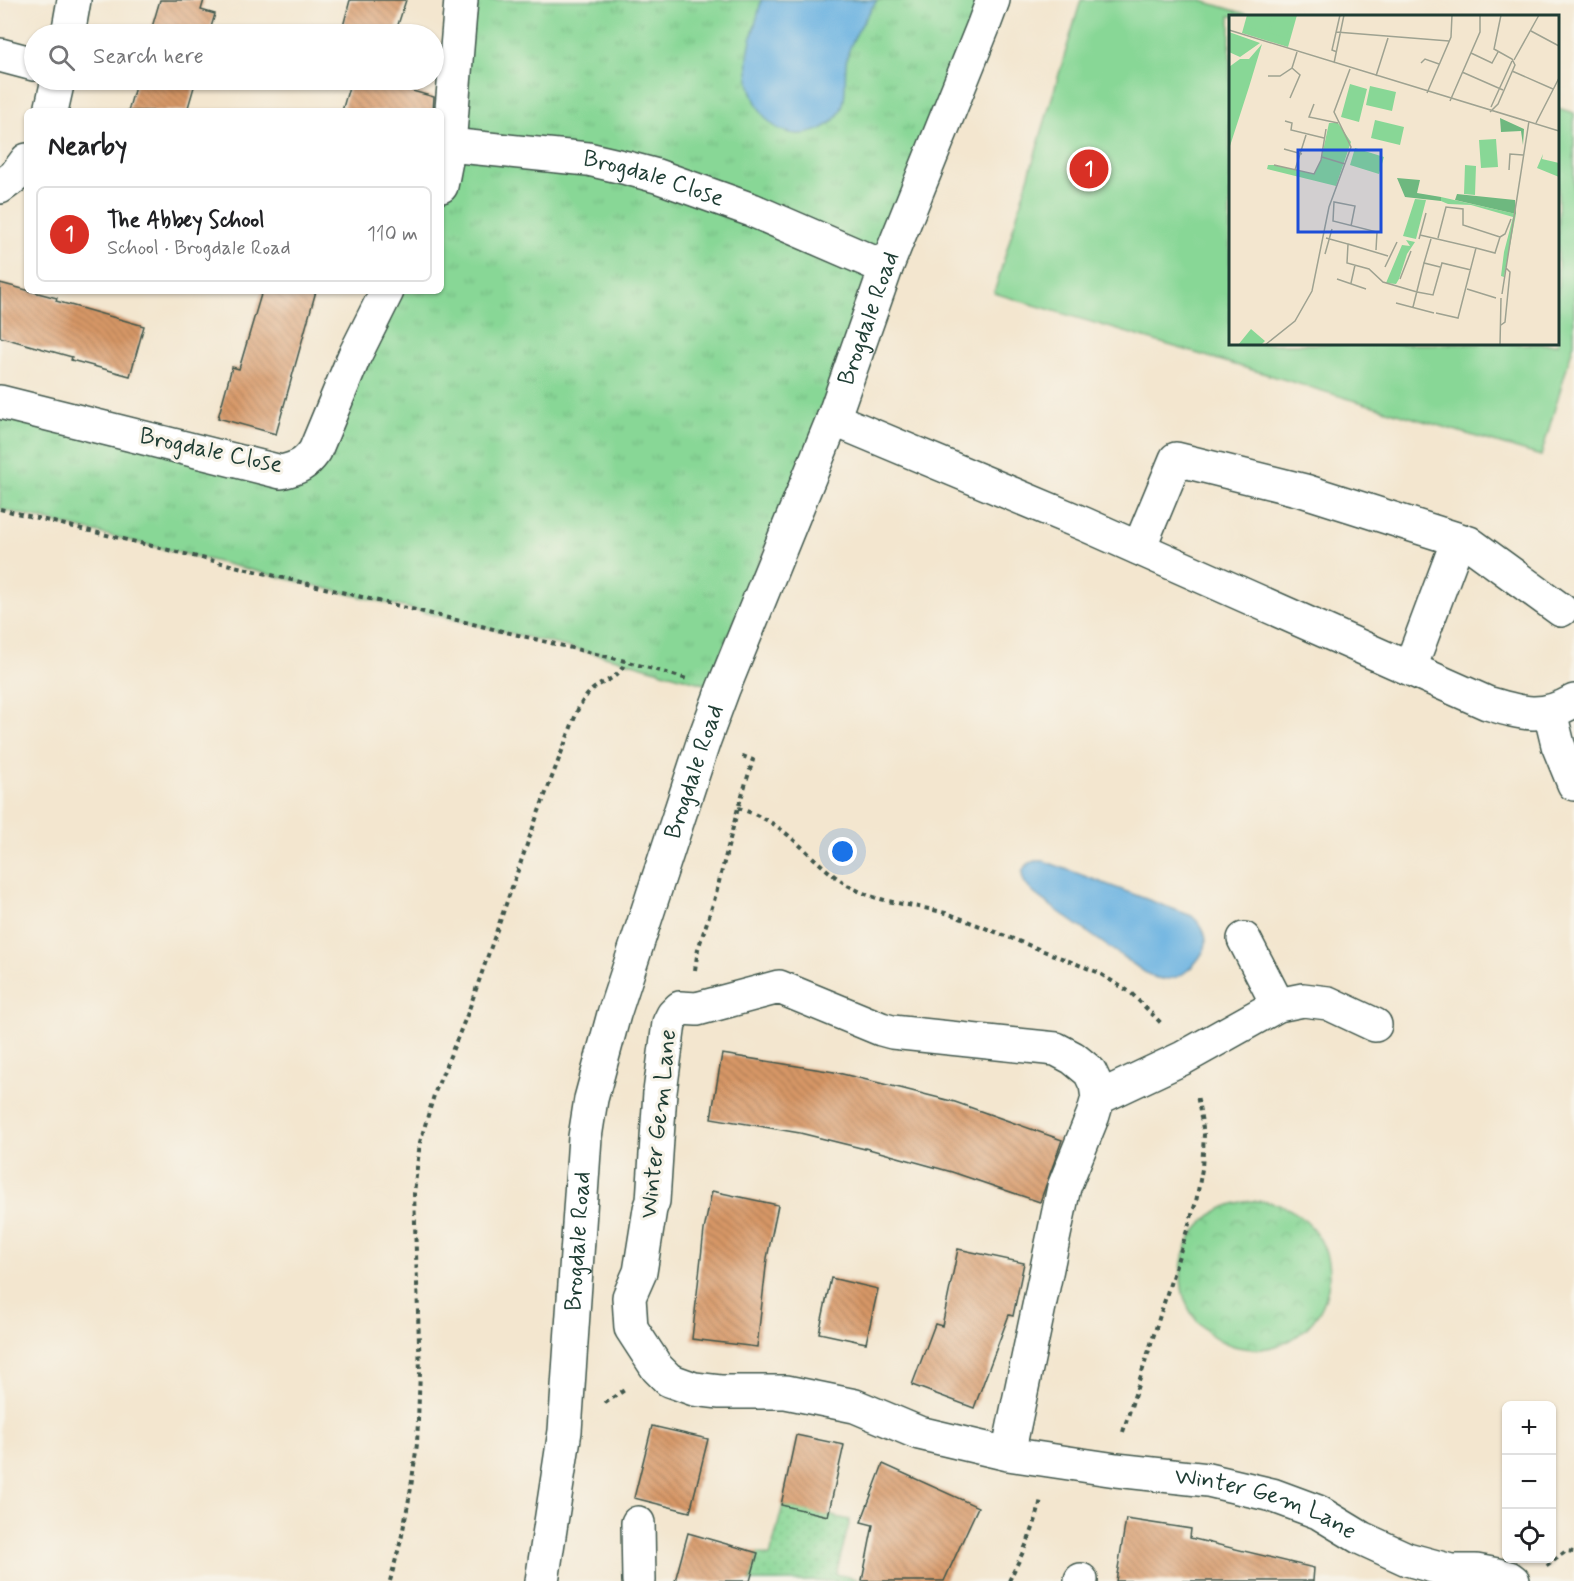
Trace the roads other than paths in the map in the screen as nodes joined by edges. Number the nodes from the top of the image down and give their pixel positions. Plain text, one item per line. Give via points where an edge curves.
1 (75, 0) edge
2 (461, 0) edge
3 (993, 0) edge
4 (70, 24) edge
5 (0, 55) edge
6 (24, 61) edge
7 (56, 90) edge
8 (52, 108) edge
9 (449, 145) junction
10 (24, 164) edge
11 (444, 171) edge
12 (0, 187) edge
13 (886, 268) junction
14 (386, 294) edge
15 (0, 402) edge
16 (833, 419) junction
17 (1458, 540) junction
18 (1139, 548) junction
19 (1561, 610) dead end
20 (1410, 668) junction
21 (1562, 707) edge
22 (1574, 784) edge
23 (1244, 939) dead end
24 (1278, 1005) junction
25 (1375, 1025) dead end
26 (1098, 1098) junction
27 (1008, 1454) junction
28 (638, 1523) dead end
29 (542, 1581) edge
30 (639, 1581) edge
31 (1513, 1581) edge

1 - 4 street
2 - 9 street
3 - 13 street, Brogdale Road
5 - 6 street
7 - 8 street
9 - 11 street
9 - 13 street, Brogdale Close via 588,159 637,171 752,210
10 - 12 street
13 - 16 street, Brogdale Road
14 - 15 street, Brogdale Close via 315,451 307,462 294,469 281,472
16 - 18 street
16 - 29 street, Brogdale Road via 704,740 614,1014 591,1099 581,1175 565,1431
17 - 18 street via 1305,491 1176,459
17 - 19 street via 1469,543
17 - 20 street
18 - 20 street
20 - 21 street via 1487,703 1515,711 1538,714
21 - 22 street via 1558,745
23 - 24 street
24 - 25 street via 1303,1000 1328,1003
24 - 26 street via 1183,1058
26 - 27 street via 1064,1187
26 - 27 street, Winter Gem Lane via 1090,1072 1056,1049 892,1032 779,987 697,1009 680,1008 669,1023 653,1201 640,1272 629,1297 631,1328 657,1368 669,1380 694,1389 786,1392 855,1406 919,1433
27 - 31 street, Winter Gem Lane via 1208,1480 1272,1495 1318,1512 1407,1559
28 - 30 street

